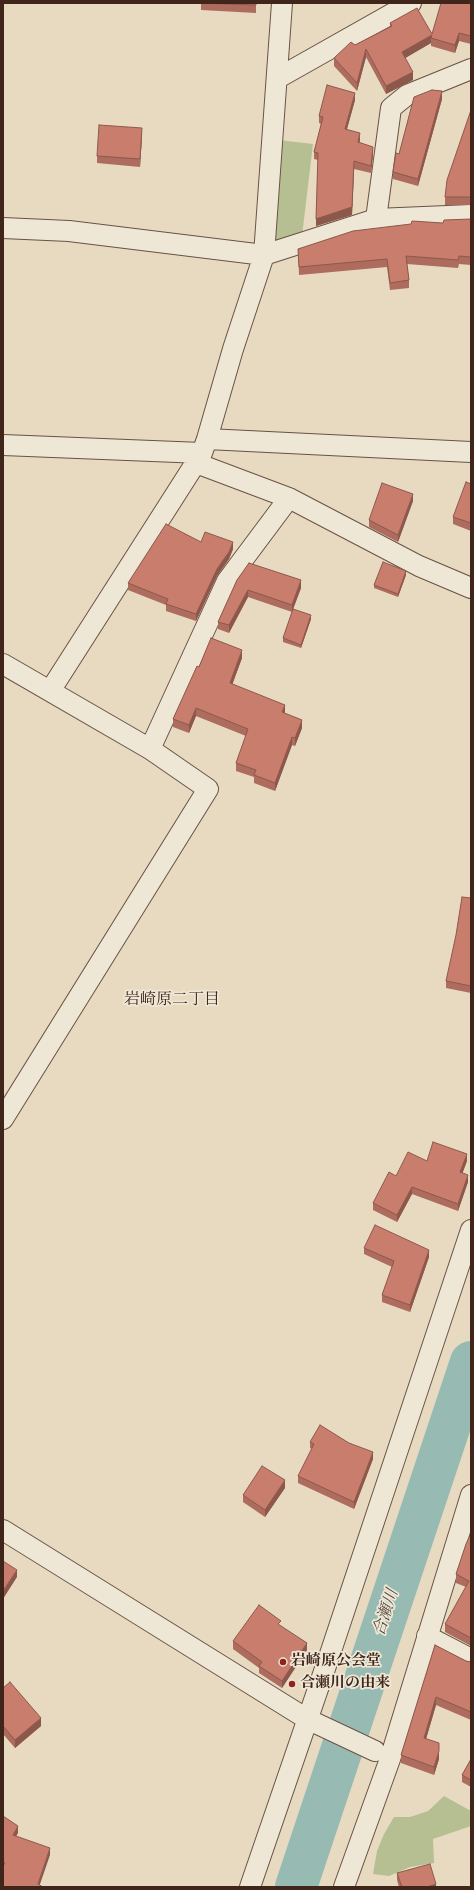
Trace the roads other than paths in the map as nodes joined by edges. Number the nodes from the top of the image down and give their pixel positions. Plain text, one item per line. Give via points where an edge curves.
1 (282, 3) edge
2 (412, 3) edge
3 (471, 69) edge
4 (278, 78) junction
5 (471, 215) edge
6 (376, 219) junction
7 (3, 228) edge
8 (264, 255) junction
9 (3, 445) edge
10 (202, 451) junction
11 (471, 452) edge
12 (289, 498) junction
13 (471, 588) edge
14 (3, 664) edge
15 (50, 691) junction
16 (150, 749) junction
17 (3, 1119) edge
18 (471, 1230) edge
19 (471, 1495) edge
20 (3, 1530) edge
21 (427, 1636) junction
22 (471, 1659) edge
23 (307, 1719) junction
24 (375, 1751) dead end
25 (250, 1887) edge
26 (344, 1887) edge

1 - 4 street
2 - 4 street
3 - 6 street via 407,94 391,108
4 - 8 street
5 - 6 street
6 - 8 street
7 - 8 street via 69,231
8 - 10 street
9 - 10 street
10 - 11 street
10 - 12 street
10 - 15 street
12 - 13 street via 419,566
12 - 16 street via 227,581
14 - 15 street
15 - 16 street
16 - 17 street via 208,789
18 - 23 street
19 - 21 street
20 - 23 street
21 - 22 street
21 - 26 street via 390,1759
23 - 24 street
23 - 25 street

